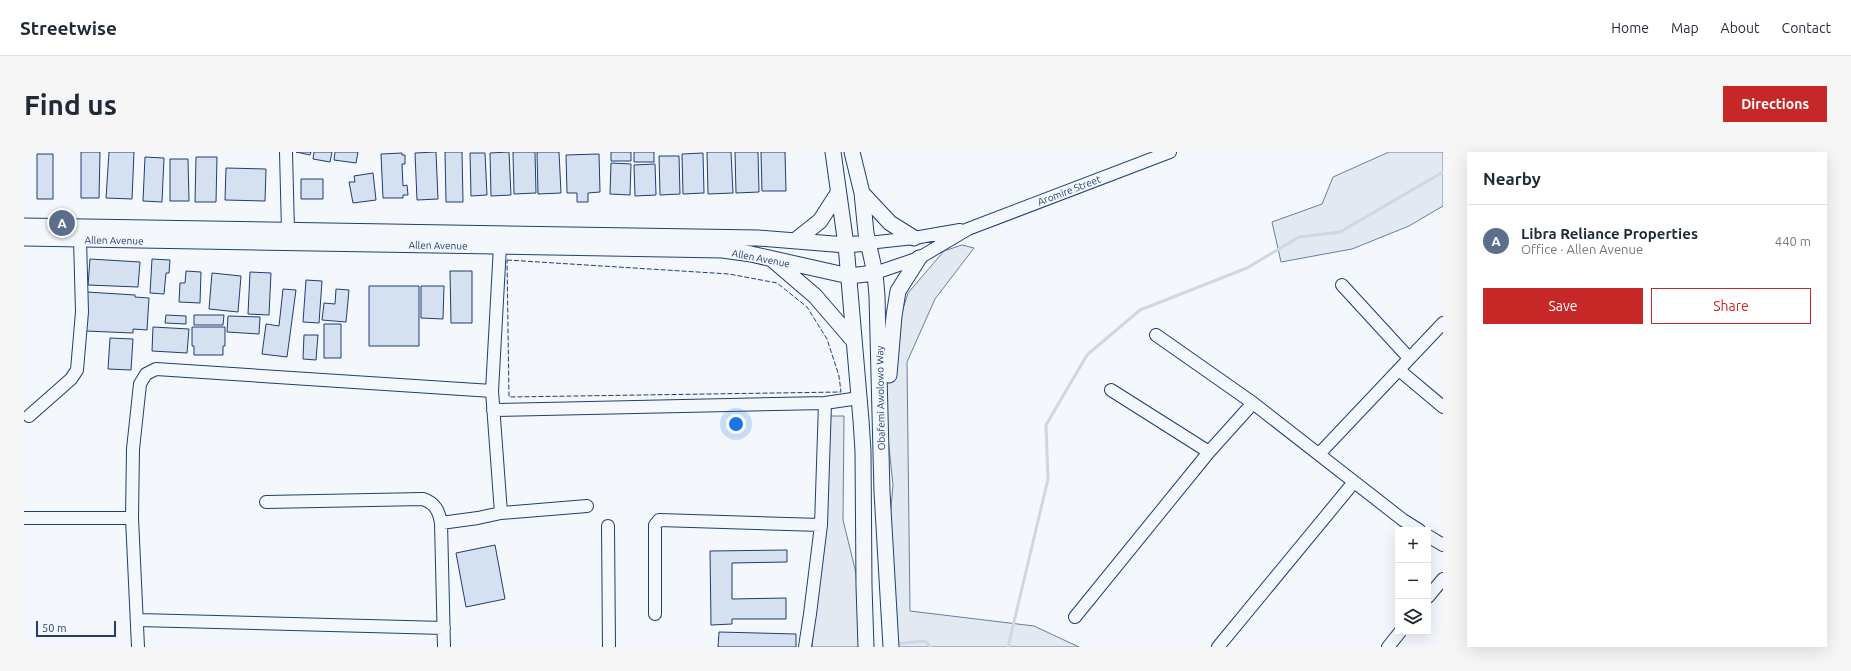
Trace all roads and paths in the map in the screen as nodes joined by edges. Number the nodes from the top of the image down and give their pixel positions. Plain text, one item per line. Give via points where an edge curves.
1 (286, 152) edge
2 (833, 152) edge
3 (852, 152) edge
4 (1170, 152) edge
5 (838, 193) junction
6 (862, 193) junction
7 (24, 226) edge
8 (968, 229) junction
9 (288, 231) junction
10 (24, 238) edge
11 (914, 238) junction
12 (80, 239) junction
13 (796, 240) junction
14 (868, 243) junction
15 (846, 245) junction
16 (500, 246) junction
17 (919, 258) junction
18 (772, 260) junction
19 (875, 273) junction
20 (848, 276) junction
21 (1342, 285) dead end
22 (1443, 323) edge
23 (1156, 335) dead end
24 (853, 340) junction
25 (1410, 358) junction
26 (1399, 370) junction
27 (1111, 390) dead end
28 (492, 391) junction
29 (859, 398) junction
30 (825, 402) junction
31 (1252, 403) junction
32 (1443, 407) edge
33 (493, 410) junction
34 (29, 416) dead end
35 (1209, 452) junction
36 (1319, 454) junction
37 (1354, 482) junction
38 (882, 492) junction
39 (266, 502) dead end
40 (587, 506) dead end
41 (501, 513) junction
42 (24, 518) edge
43 (132, 518) junction
44 (441, 523) junction
45 (821, 525) junction
46 (608, 526) dead end
47 (1414, 527) edge
48 (1431, 538) edge
49 (1443, 546) edge
50 (1443, 578) edge
51 (1431, 593) edge
52 (655, 614) dead end
53 (1075, 617) dead end
54 (138, 620) junction
55 (444, 628) junction
56 (1398, 635) edge
57 (138, 647) edge
58 (444, 647) edge
59 (608, 647) edge
60 (805, 647) edge
61 (866, 647) edge
62 (890, 647) edge
63 (1218, 647) edge
64 (1388, 647) edge

1 - 9 street
2 - 5 main road, Obafemi Awolowo Way
3 - 6 main road, Obafemi Awolowo Way
4 - 8 street, Aromire Street
5 - 13 main road via 820,220
5 - 15 main road, Obafemi Awolowo Way
6 - 11 main road via 890,223
6 - 14 main road, Obafemi Awolowo Way
7 - 9 main road, Allen Avenue
8 - 11 street, Aromire Street
8 - 17 street, Aromire Street
9 - 13 main road, Allen Avenue
10 - 12 main road, Allen Avenue
11 - 14 street, Aromire Street
12 - 16 main road, Allen Avenue
12 - 34 street via 82,312 77,370 71,379
13 - 15 main road, Allen Avenue
14 - 15 main road, Allen Avenue
14 - 19 main road, Obafemi Awolowo Way
15 - 20 main road, Obafemi Awolowo Way
16 - 18 main road, Allen Avenue via 723,250
16 - 28 street
17 - 19 street, Aromire Street
17 - 38 main road via 900,287 894,316
18 - 20 main road, Allen Avenue
18 - 24 main road via 815,296
19 - 20 main road, Allen Avenue
19 - 38 main road, Obafemi Awolowo Way
20 - 24 main road, Obafemi Awolowo Way
21 - 25 street
22 - 25 street
23 - 31 street
24 - 29 main road, Obafemi Awolowo Way
25 - 26 street
26 - 32 street
26 - 36 street
27 - 35 street
28 - 33 street
28 - 43 street via 156,369 146,374 140,384 133,449
29 - 30 street
29 - 61 main road, Obafemi Awolowo Way via 863,451
30 - 33 street
30 - 45 street
31 - 35 street
31 - 36 street
33 - 41 street
35 - 53 street
36 - 37 street
37 - 47 street
37 - 63 street
38 - 62 main road, Obafemi Awolowo Way
39 - 44 street via 423,499 436,507
40 - 41 street
41 - 44 street
42 - 43 street
43 - 54 street
44 - 55 street
45 - 52 street via 659,520 655,525
45 - 60 street
46 - 59 street
48 - 49 street
50 - 51 street
54 - 55 street
54 - 57 street
55 - 58 street
56 - 64 street

